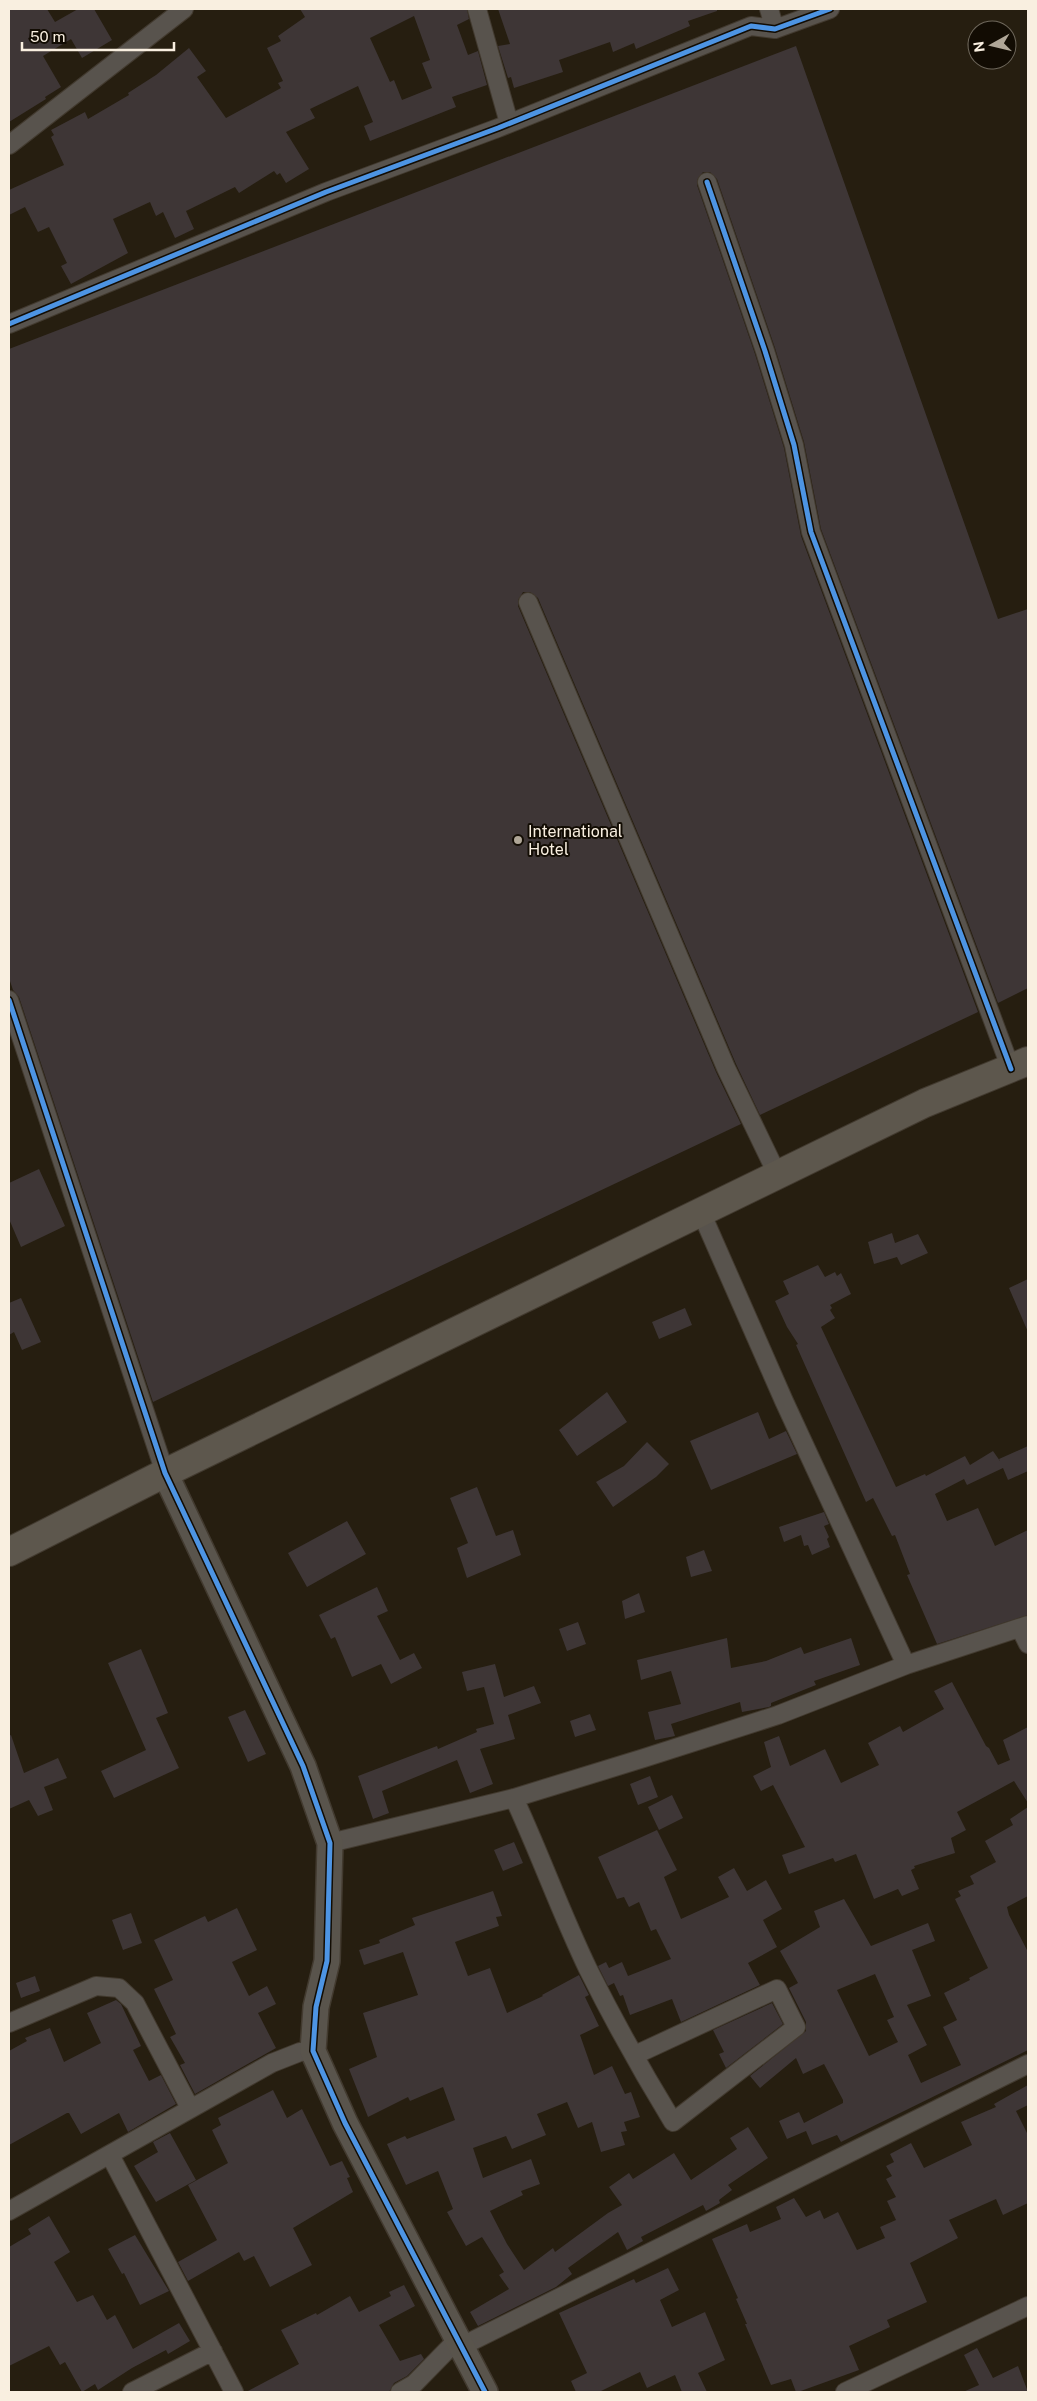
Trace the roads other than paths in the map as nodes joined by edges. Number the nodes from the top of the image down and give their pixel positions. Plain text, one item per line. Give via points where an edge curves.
1 (184, 9) edge
2 (477, 9) edge
3 (769, 9) edge
4 (830, 9) edge
5 (775, 29) junction
6 (509, 123) junction
7 (9, 145) edge
8 (708, 182) dead end
9 (9, 324) edge
10 (528, 602) dead end
11 (9, 1000) edge
12 (1020, 1065) edge
13 (778, 1176) junction
14 (701, 1212) junction
15 (165, 1473) junction
16 (9, 1552) edge
17 (1024, 1627) edge
18 (1028, 1644) edge
19 (906, 1665) junction
20 (514, 1798) junction
21 (330, 1843) junction
22 (9, 2023) edge
23 (313, 2050) junction
24 (635, 2055) junction
25 (1028, 2064) edge
26 (190, 2108) junction
27 (110, 2155) junction
28 (9, 2211) edge
29 (1028, 2306) edge
30 (460, 2343) junction
31 (212, 2351) junction
32 (132, 2392) edge
33 (234, 2392) edge
34 (400, 2392) edge
35 (485, 2392) edge
36 (845, 2392) edge

1 - 7 street
2 - 6 street
3 - 5 street
4 - 5 street
5 - 6 street via 751,26
6 - 9 street via 326,192
8 - 12 street via 794,445 811,532
10 - 13 street via 726,1068
11 - 15 street
12 - 13 highway via 924,1103
13 - 14 highway
14 - 15 highway
14 - 19 street
15 - 16 highway
15 - 21 street via 303,1766
17 - 18 street
17 - 19 street
19 - 20 street via 778,1715
20 - 21 street
20 - 24 street via 588,1968
21 - 23 street via 327,1961 316,2007
22 - 26 street via 96,1986 119,1988 136,2003
23 - 26 street via 272,2063
23 - 30 street via 345,2123
24 - 24 street via 777,1989 796,2027 673,2122
25 - 30 street
26 - 27 street
27 - 28 street
27 - 31 street
29 - 36 street
30 - 34 street via 414,2384
30 - 35 street
31 - 32 street
31 - 33 street

